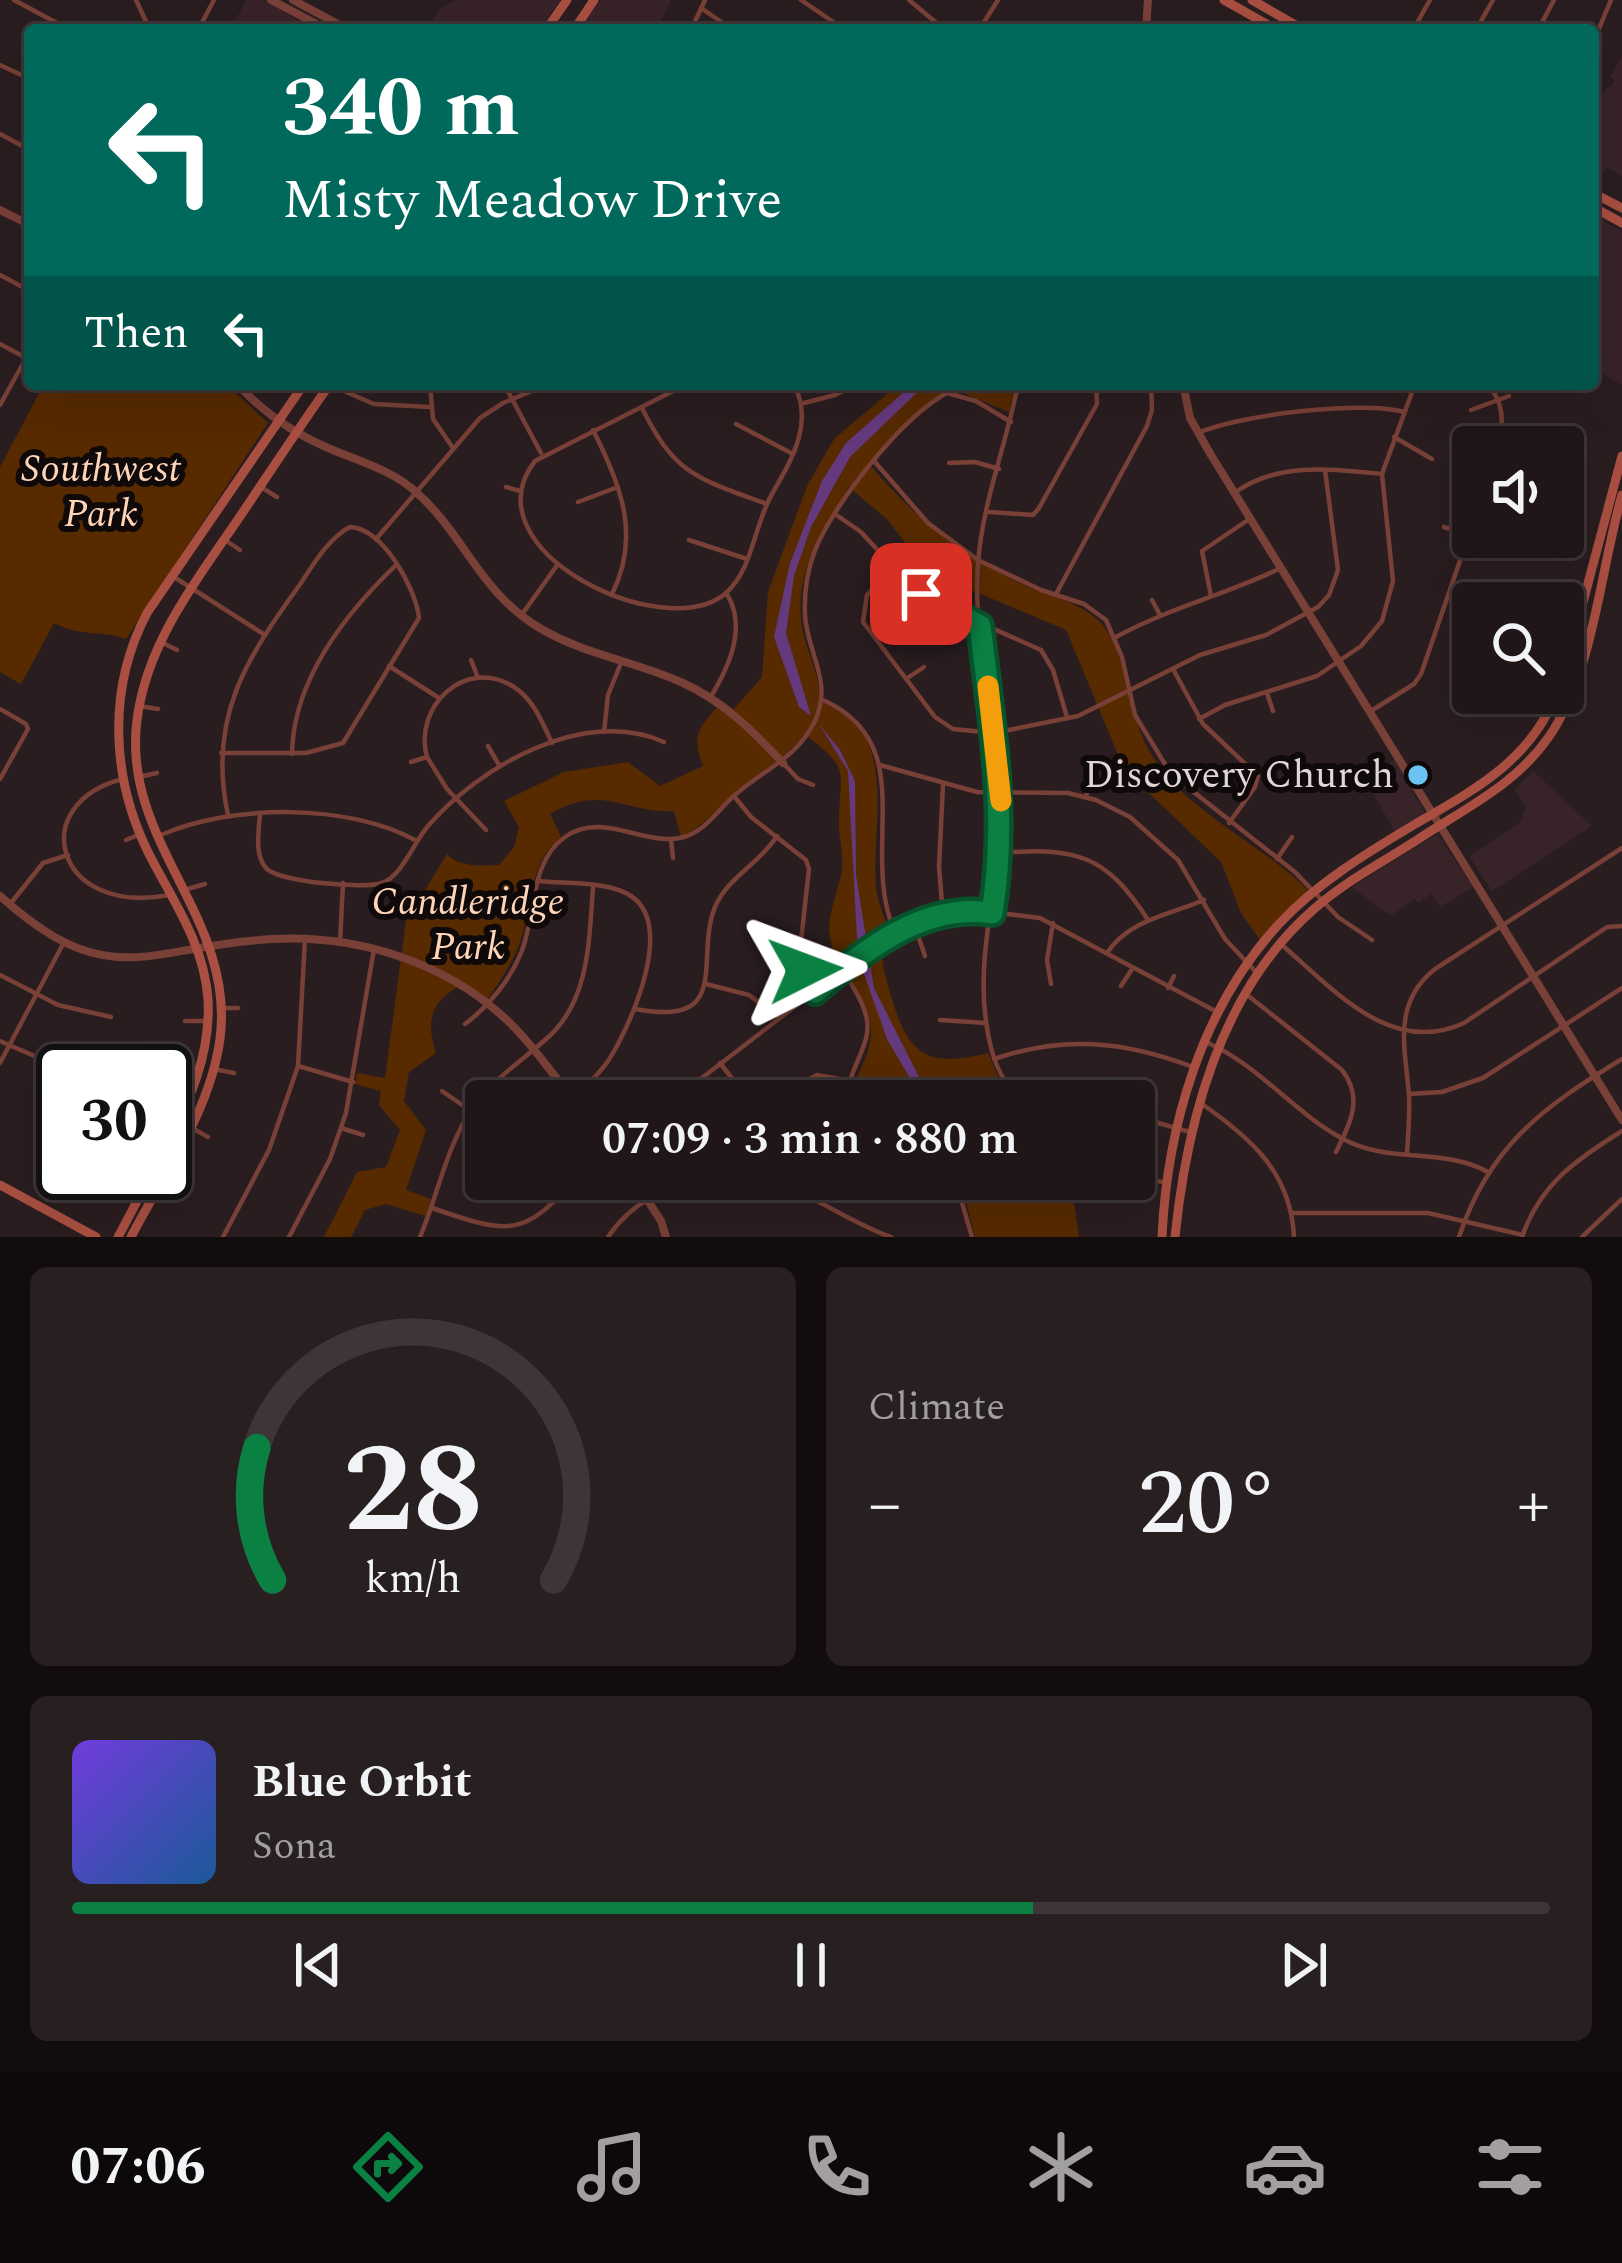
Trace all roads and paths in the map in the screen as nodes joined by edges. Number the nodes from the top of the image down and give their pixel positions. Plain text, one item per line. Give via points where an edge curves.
1 (14, 0) edge
2 (272, 0) edge
3 (292, 0) edge
4 (594, 0) edge
5 (705, 0) edge
6 (802, 0) edge
7 (909, 0) edge
8 (1224, 0) edge
9 (1611, 0) edge
10 (565, 3) edge
11 (1248, 4) edge
12 (701, 8) junction
13 (582, 18) junction
14 (59, 24) edge
15 (317, 24) edge
16 (338, 24) edge
17 (578, 24) edge
18 (694, 24) edge
19 (724, 24) edge
20 (836, 24) edge
21 (938, 24) edge
22 (1291, 24) edge
23 (1599, 29) edge
24 (1599, 196) edge
25 (1606, 200) junction
26 (1599, 205) edge
27 (1622, 209) edge
28 (24, 364) edge
29 (244, 390) edge
30 (300, 390) edge
31 (300, 390) edge
32 (326, 390) edge
33 (343, 390) edge
34 (430, 390) edge
35 (507, 390) edge
36 (534, 390) edge
37 (676, 390) edge
38 (797, 390) edge
39 (844, 390) edge
40 (1017, 390) edge
41 (1096, 390) edge
42 (1151, 390) edge
43 (1184, 390) edge
44 (1413, 390) edge
45 (1490, 390) edge
46 (1509, 397) dead end
47 (512, 399) junction
48 (1498, 400) junction
49 (802, 403) junction
50 (0, 405) edge
51 (430, 407) junction
52 (642, 408) junction
53 (1471, 410) dead end
54 (1404, 412) junction
55 (279, 422) junction
56 (1011, 422) junction
57 (736, 424) dead end
58 (1502, 426) edge
59 (593, 430) junction
60 (297, 433) junction
61 (1198, 433) junction
62 (1394, 437) junction
63 (453, 448) junction
64 (793, 454) junction
65 (542, 456) junction
66 (1622, 456) edge
67 (1432, 459) dead end
68 (874, 461) junction
69 (949, 463) dead end
70 (999, 469) junction
71 (1325, 470) junction
72 (272, 471) junction
73 (1382, 474) junction
74 (1619, 475) edge
75 (261, 487) junction
76 (506, 487) dead end
77 (618, 487) junction
78 (520, 491) junction
79 (416, 492) junction
80 (1234, 493) junction
81 (1622, 495) edge
82 (277, 497) dead end
83 (578, 502) dead end
84 (766, 504) junction
85 (988, 512) junction
86 (835, 514) junction
87 (1251, 519) junction
88 (1444, 527) dead end
89 (1452, 530) edge
90 (225, 539) junction
91 (376, 539) junction
92 (689, 539) dead end
93 (240, 550) dead end
94 (1461, 558) edge
95 (747, 559) junction
96 (978, 560) junction
97 (558, 564) junction
98 (396, 566) junction
99 (892, 567) junction
100 (1281, 568) junction
101 (172, 576) junction
102 (191, 589) junction
103 (726, 592) junction
104 (613, 594) junction
105 (1056, 595) junction
106 (1211, 596) junction
107 (1584, 599) edge
108 (1153, 600) dead end
109 (1309, 613) junction
110 (1160, 615) junction
111 (521, 616) junction
112 (980, 626) junction
113 (265, 635) junction
114 (1116, 638) junction
115 (160, 641) junction
116 (177, 650) dead end
117 (1584, 651) edge
118 (471, 660) dead end
119 (621, 662) junction
120 (1339, 662) junction
121 (389, 666) junction
122 (924, 667) dead end
123 (1172, 669) junction
124 (478, 678) junction
125 (908, 678) junction
126 (1130, 692) junction
127 (1267, 693) junction
128 (439, 698) junction
129 (710, 698) junction
130 (823, 700) junction
131 (139, 706) junction
132 (0, 709) edge
133 (158, 709) dead end
134 (1273, 711) dead end
135 (1370, 712) junction
136 (1546, 714) edge
137 (1561, 714) edge
138 (1068, 719) junction
139 (1199, 719) junction
140 (604, 732) junction
141 (994, 733) junction
142 (664, 742) dead end
143 (552, 743) junction
144 (488, 746) dead end
145 (221, 752) junction
146 (292, 754) junction
147 (427, 757) junction
148 (136, 761) junction
149 (411, 762) dead end
150 (783, 763) junction
151 (499, 765) junction
152 (880, 766) junction
153 (157, 773) dead end
154 (137, 776) junction
155 (1090, 776) dead end
156 (0, 778) edge
157 (124, 779) junction
158 (812, 785) dead end
159 (943, 785) junction
160 (1001, 794) junction
161 (734, 796) junction
162 (1086, 796) junction
163 (455, 798) junction
164 (142, 800) junction
165 (260, 814) junction
166 (1434, 814) junction
167 (227, 815) junction
168 (1229, 823) junction
169 (1440, 826) junction
170 (138, 830) junction
171 (486, 830) dead end
172 (777, 836) junction
173 (156, 837) junction
174 (1292, 837) dead end
175 (671, 838) junction
176 (126, 840) dead end
177 (417, 841) junction
178 (1622, 848) edge
179 (149, 853) junction
180 (1000, 853) junction
181 (68, 855) junction
182 (673, 858) dead end
183 (1277, 859) junction
184 (177, 878) junction
185 (538, 881) junction
186 (343, 883) junction
187 (205, 884) dead end
188 (592, 886) junction
189 (184, 890) junction
190 (1315, 891) junction
191 (170, 894) junction
192 (0, 896) edge
193 (1204, 900) junction
194 (1323, 902) junction
195 (10, 905) junction
196 (192, 905) junction
197 (992, 913) junction
198 (943, 915) junction
199 (1148, 920) junction
200 (1053, 923) junction
201 (914, 924) junction
202 (1503, 926) junction
203 (1622, 926) edge
204 (895, 933) junction
205 (770, 936) dead end
206 (800, 938) junction
207 (305, 939) junction
208 (1372, 940) dead end
209 (340, 942) junction
210 (63, 944) junction
211 (1281, 944) junction
212 (211, 949) junction
213 (374, 949) junction
214 (198, 951) junction
215 (1107, 953) junction
216 (925, 956) dead end
217 (1247, 964) junction
218 (842, 969) junction
219 (1132, 969) junction
220 (1258, 974) junction
221 (0, 975) edge
222 (1174, 976) dead end
223 (1533, 976) junction
224 (706, 984) junction
225 (1051, 984) dead end
226 (1120, 986) dead end
227 (1168, 988) junction
228 (1622, 988) edge
229 (815, 992) junction
230 (1246, 994) junction
231 (36, 995) junction
232 (487, 1003) junction
233 (221, 1008) junction
234 (238, 1008) dead end
235 (634, 1009) junction
236 (1219, 1013) junction
237 (111, 1017) dead end
238 (780, 1018) junction
239 (940, 1019) dead end
240 (185, 1021) dead end
241 (208, 1021) junction
242 (986, 1023) junction
243 (465, 1024) dead end
244 (1564, 1024) junction
245 (1402, 1032) junction
246 (0, 1041) edge
247 (1206, 1042) junction
248 (9, 1047) junction
249 (205, 1048) junction
250 (1220, 1048) junction
251 (533, 1049) junction
252 (218, 1050) junction
253 (36, 1058) edge
254 (994, 1059) junction
255 (1622, 1059) edge
256 (0, 1063) edge
257 (720, 1063) junction
258 (298, 1066) junction
259 (1196, 1067) junction
260 (213, 1069) junction
261 (234, 1073) dead end
262 (1595, 1076) junction
263 (496, 1080) edge
264 (556, 1080) edge
265 (590, 1080) edge
266 (698, 1080) edge
267 (733, 1080) edge
268 (808, 1080) edge
269 (844, 1080) edge
270 (850, 1080) edge
271 (1004, 1080) edge
272 (353, 1082) junction
273 (442, 1091) dead end
274 (1409, 1094) junction
275 (192, 1095) edge
276 (1199, 1102) junction
277 (465, 1107) edge
278 (1622, 1120) edge
279 (1155, 1122) edge
280 (465, 1123) edge
281 (192, 1124) edge
282 (192, 1128) edge
283 (341, 1128) junction
284 (1176, 1128) junction
285 (1622, 1131) edge
286 (1190, 1132) junction
287 (363, 1135) dead end
288 (208, 1137) dead end
289 (1342, 1139) junction
290 (1336, 1152) dead end
291 (1407, 1154) junction
292 (1488, 1172) junction
293 (1155, 1181) edge
294 (1167, 1182) junction
295 (2, 1190) edge
296 (1622, 1198) edge
297 (138, 1200) edge
298 (150, 1200) edge
299 (559, 1200) edge
300 (645, 1200) edge
301 (649, 1200) edge
302 (813, 1200) edge
303 (961, 1200) edge
304 (432, 1208) junction
305 (1293, 1213) junction
306 (1465, 1220) junction
307 (862, 1226) junction
308 (493, 1229) junction
309 (1522, 1236) edge
310 (96, 1237) edge
311 (118, 1237) edge
312 (131, 1237) edge
313 (223, 1237) edge
314 (289, 1237) edge
315 (420, 1237) edge
316 (489, 1237) edge
317 (608, 1237) edge
318 (666, 1237) edge
319 (856, 1237) edge
320 (891, 1237) edge
321 (972, 1237) edge
322 (1162, 1237) edge
323 (1175, 1237) edge
324 (1294, 1237) edge
325 (1459, 1237) edge
326 (1582, 1237) edge

1 - 14 street
2 - 15 street
3 - 16 street
4 - 13 main road
5 - 12 street
6 - 20 street
7 - 21 street
8 - 11 main road
9 - 23 street
10 - 13 main road
11 - 22 main road
12 - 18 street
12 - 19 street
13 - 17 main road
24 - 25 main road
25 - 26 main road
25 - 27 main road
28 - 50 street
29 - 55 street
30 - 55 main road
31 - 60 main road via 289,418
32 - 60 main road
33 - 51 street via 374,404
34 - 51 street
35 - 47 street
36 - 47 street
37 - 52 street
38 - 49 street
39 - 49 street
40 - 56 street
41 - 85 street via 1097,404 1040,508 1033,515
42 - 105 street via 1147,426
43 - 61 street
44 - 54 street
45 - 48 street
46 - 48 street
47 - 63 street
47 - 65 street
48 - 53 street
48 - 58 street
49 - 64 street
51 - 63 street
52 - 59 street
52 - 84 street via 678,464
54 - 61 street via 1376,406 1258,418
54 - 62 street
55 - 60 street
55 - 72 main road via 285,437
55 - 101 main road
56 - 68 street via 947,393
56 - 70 street
57 - 64 street
59 - 65 street
59 - 77 street
60 - 72 main road
60 - 79 street
61 - 80 street
62 - 67 street
62 - 73 street
63 - 79 street
64 - 84 street
65 - 78 street
66 - 74 main road
68 - 86 street
68 - 96 street via 928,524
69 - 70 street
70 - 85 street
71 - 73 street
71 - 80 street via 1267,475
71 - 109 street via 1338,570 1329,595
72 - 75 main road
73 - 120 street via 1391,594 1375,631
74 - 107 main road
75 - 82 street
75 - 90 main road
76 - 78 street
77 - 83 street
77 - 104 street via 628,542
78 - 97 street via 527,532
79 - 91 street
79 - 111 street
80 - 87 street
81 - 117 main road
84 - 95 street
85 - 96 street
86 - 99 street
86 - 130 street via 812,558 805,605
87 - 100 street
87 - 106 street via 1202,551
88 - 89 street
90 - 93 street
90 - 102 main road
91 - 98 street
91 - 113 street via 360,527 340,533
92 - 95 street
94 - 135 street via 1421,674
95 - 103 street
96 - 105 street
96 - 112 street
97 - 104 street
97 - 111 street
98 - 121 street via 419,618
98 - 146 street via 322,656 297,713
99 - 112 street via 933,602
99 - 125 street via 867,595 863,622
100 - 106 street
100 - 109 street
101 - 102 street
101 - 157 main road via 139,630 121,682
102 - 113 street
102 - 115 main road
103 - 104 street via 687,609
103 - 129 street via 736,630
105 - 114 street via 1098,613
106 - 110 street
108 - 110 street
109 - 120 street
109 - 123 street
110 - 114 street
111 - 119 street
112 - 138 street via 1041,650
112 - 141 street
113 - 145 street via 238,682
114 - 126 street
115 - 116 street
115 - 131 main road
118 - 124 street
119 - 129 street
119 - 140 street
120 - 127 street
120 - 135 street
121 - 128 street
121 - 146 street via 347,740
122 - 125 street
123 - 126 street
123 - 139 street
124 - 128 street
124 - 143 street via 500,680 525,697
125 - 141 street via 935,718
126 - 138 street
126 - 168 street via 1162,763
127 - 134 street
127 - 139 street
128 - 147 street via 424,728
129 - 150 street
130 - 150 street via 808,735
130 - 152 street via 864,727
131 - 133 street
131 - 148 main road
132 - 156 street via 28,733
135 - 166 street
136 - 166 main road via 1514,760
137 - 169 main road via 1538,752
138 - 141 street
139 - 168 street via 1258,776
140 - 142 street
140 - 143 street
141 - 160 street
143 - 151 street
144 - 151 street
145 - 146 street
145 - 167 street
147 - 149 street
147 - 163 street
148 - 154 main road
148 - 157 main road
150 - 158 street
150 - 161 street
151 - 163 street
152 - 159 street
152 - 204 street via 880,878
153 - 154 street
154 - 164 main road
155 - 162 street
157 - 164 main road
157 - 170 main road
157 - 181 street via 77,806 66,830
159 - 160 street
159 - 198 street
160 - 162 street
160 - 180 street
161 - 172 street
161 - 175 street via 700,830
162 - 193 street via 1142,825
163 - 171 street
163 - 177 street
164 - 173 main road
165 - 167 street
165 - 177 street via 377,823
165 - 186 street via 260,856 270,872
166 - 169 street
166 - 190 main road
167 - 173 street
168 - 183 street
169 - 194 main road
169 - 202 street
170 - 173 main road
170 - 176 street
170 - 179 main road
172 - 206 street via 809,869
172 - 224 street via 716,904
173 - 179 main road
173 - 184 main road
174 - 183 street
175 - 182 street
175 - 185 street via 604,826 576,830 552,849
177 - 186 street via 387,880
178 - 202 street
179 - 191 main road
180 - 197 street
180 - 199 street via 1082,856 1112,874
181 - 191 street via 76,875 102,892
181 - 195 street via 43,863
183 - 190 street
184 - 189 main road
184 - 191 main road
185 - 188 street
185 - 232 street via 520,956
186 - 209 street
187 - 189 street
188 - 235 street via 632,896 648,916 649,951
188 - 251 street via 577,997
189 - 196 main road
190 - 194 street
190 - 217 main road
191 - 196 main road
191 - 214 main road
192 - 195 street
193 - 199 street
193 - 217 street
194 - 208 street
194 - 211 main road
195 - 210 street
196 - 212 main road
197 - 198 street
197 - 200 street
197 - 242 street
198 - 201 street
199 - 215 street
200 - 215 street
200 - 225 street
201 - 204 street
201 - 216 street
202 - 223 street
202 - 245 street via 1425,977 1407,1004
203 - 223 street via 1607,927
204 - 218 street
205 - 206 street
206 - 229 street
207 - 209 street
207 - 212 street
207 - 258 street
209 - 213 street
210 - 214 street via 127,959
210 - 231 street
211 - 220 main road
211 - 245 street via 1362,1011
212 - 214 street
212 - 233 main road
213 - 232 street via 435,970
213 - 272 street
214 - 241 main road
215 - 219 street
217 - 220 street
217 - 236 main road
218 - 229 street
218 - 270 street via 867,1021
219 - 226 street
219 - 227 street
220 - 230 main road
221 - 231 street
222 - 227 street
223 - 244 street
223 - 245 street via 1450,1029
224 - 235 street via 684,1008
224 - 238 street via 749,995
227 - 236 street
228 - 244 street
229 - 238 street
230 - 250 main road
230 - 289 street via 1347,1075 1355,1097
231 - 237 street
231 - 248 street
232 - 243 street
232 - 251 street
233 - 234 street
233 - 252 main road
235 - 265 street
236 - 247 main road
238 - 257 street
239 - 242 street
240 - 241 street
241 - 249 main road
242 - 254 street
244 - 262 street
244 - 274 street via 1468,1085
245 - 274 street
246 - 248 street
247 - 250 street
247 - 259 main road
248 - 253 street
248 - 256 street
249 - 252 main road
249 - 275 main road
250 - 276 main road
250 - 289 street
251 - 263 street
251 - 264 street
252 - 260 main road
254 - 259 street via 1088,1041
254 - 271 street
255 - 262 street
257 - 266 street
257 - 267 street
258 - 272 street
258 - 313 street via 269,1150
259 - 284 main road
260 - 261 street
260 - 281 main road
262 - 278 street
262 - 292 street via 1530,1121
268 - 269 street
272 - 283 street
273 - 277 street
274 - 291 street
276 - 286 main road
276 - 305 street via 1273,1166
279 - 284 street
280 - 304 street
282 - 288 street
283 - 287 street
283 - 314 street
284 - 286 street
284 - 294 main road
285 - 309 street via 1562,1172
286 - 323 main road
289 - 290 street
289 - 291 street
291 - 292 street via 1456,1158
292 - 306 street
293 - 294 street
294 - 322 main road
295 - 310 main road
296 - 326 street
297 - 311 main road
298 - 312 main road
299 - 308 street via 525,1232
300 - 317 street
301 - 318 street
302 - 307 street
303 - 321 street
304 - 308 street
304 - 315 street
305 - 306 street
305 - 324 street
306 - 309 street
306 - 325 street
307 - 319 street
307 - 320 street
308 - 316 street

